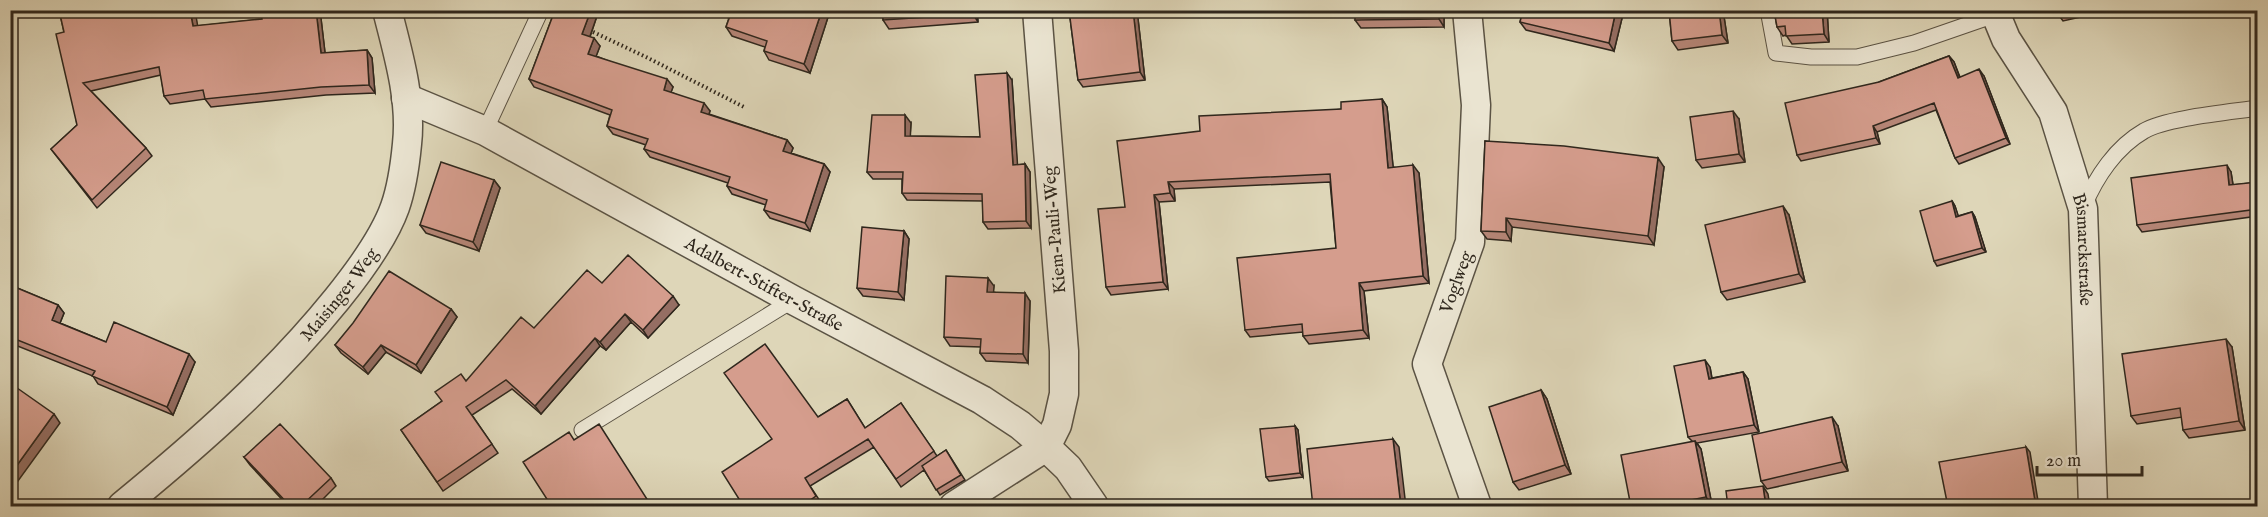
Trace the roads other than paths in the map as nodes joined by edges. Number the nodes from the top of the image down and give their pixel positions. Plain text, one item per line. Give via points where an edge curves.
1 (387, 10) edge
2 (541, 10) edge
3 (1037, 10) edge
4 (1467, 10) edge
5 (1768, 10) edge
6 (1995, 13) edge
7 (406, 98) junction
8 (2258, 108) edge
9 (485, 131) junction
10 (2083, 209) junction
11 (794, 300) junction
12 (582, 430) dead end
13 (1046, 447) junction
14 (122, 507) edge
15 (954, 507) edge
16 (1094, 507) edge
17 (1477, 507) edge
18 (2093, 507) edge

1 - 7 street, Maisinger Weg
2 - 9 lane
3 - 13 street, Kiem-Pauli-Weg via 1064,351 1064,394 1057,425
4 - 17 street, Voglweg via 1476,105 1470,242 1427,364
5 - 6 lane via 1776,53 1810,57 1857,57 1914,43
6 - 10 street, Bismarckstraße via 2006,39 2053,112
7 - 9 street, Adalbert-Stifter-Straße
7 - 14 street, Maisinger Weg via 408,142 395,208 364,265 260,385
8 - 10 lane via 2145,130 2125,144 2108,164 2092,186
9 - 11 street, Adalbert-Stifter-Straße
10 - 18 street, Bismarckstraße
11 - 12 lane
11 - 13 street, Adalbert-Stifter-Straße via 982,400
13 - 15 street
13 - 16 street, Adalbert-Stifter-Straße via 1068,468

